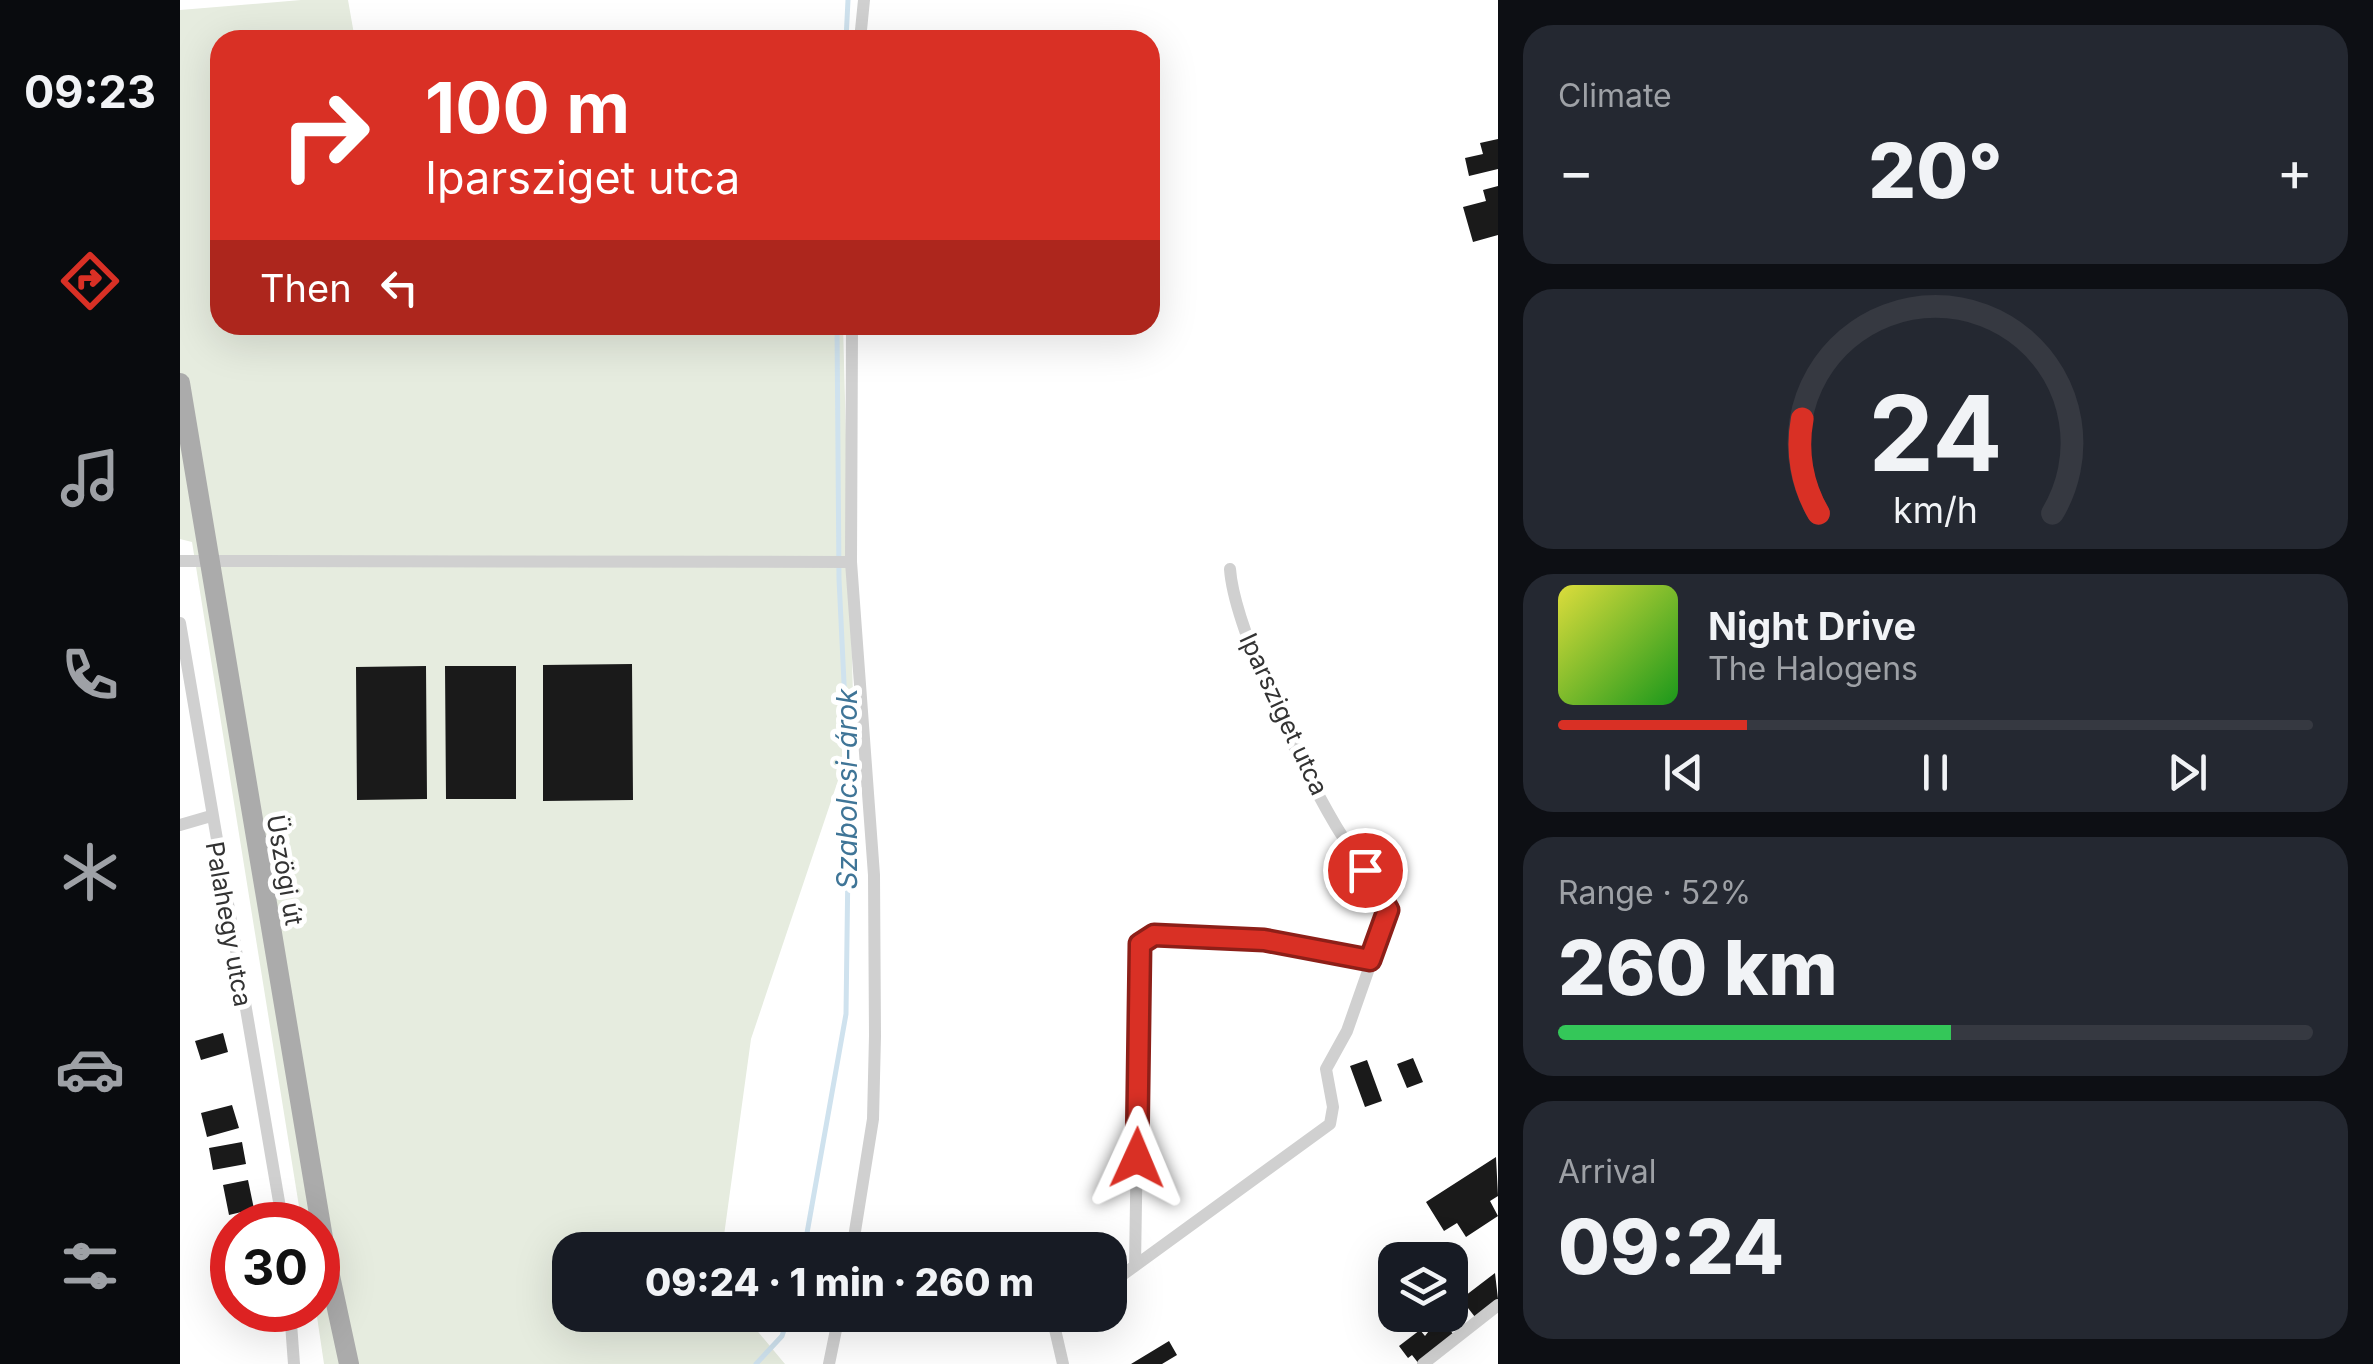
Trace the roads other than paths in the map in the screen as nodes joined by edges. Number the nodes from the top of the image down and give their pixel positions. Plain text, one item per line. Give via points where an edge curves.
1 (864, 0) edge
2 (861, 30) edge
3 (852, 335) edge
4 (180, 383) edge
5 (180, 560) edge
6 (206, 561) junction
7 (843, 562) junction
8 (1230, 570) dead end
9 (180, 623) edge
10 (211, 816) junction
11 (180, 825) edge
12 (1370, 960) junction
13 (279, 1202) edge
14 (855, 1232) edge
15 (1135, 1266) junction
16 (1127, 1272) edge
17 (1498, 1306) edge
18 (292, 1332) edge
19 (836, 1332) edge
20 (1055, 1332) edge
21 (294, 1364) edge
22 (348, 1364) edge
23 (829, 1364) edge
24 (1063, 1364) edge
25 (1423, 1364) edge

1 - 2 street
3 - 7 street
4 - 6 main road, Üszögi út
5 - 6 street
6 - 7 street
6 - 22 main road, Üszögi út
7 - 14 street via 874,875 873,1119
8 - 12 street, Iparsziget utca via 1237,612 1309,771 1387,904
9 - 10 street, Palahegy utca
10 - 11 street
10 - 13 street, Palahegy utca
12 - 15 street, Iparsziget utca via 1347,1031 1326,1069 1334,1107 1324,1131
12 - 15 street via 1264,940 1154,935 1140,944
15 - 16 street, Iparsziget utca
17 - 25 street
18 - 21 street
19 - 23 street
20 - 24 street

